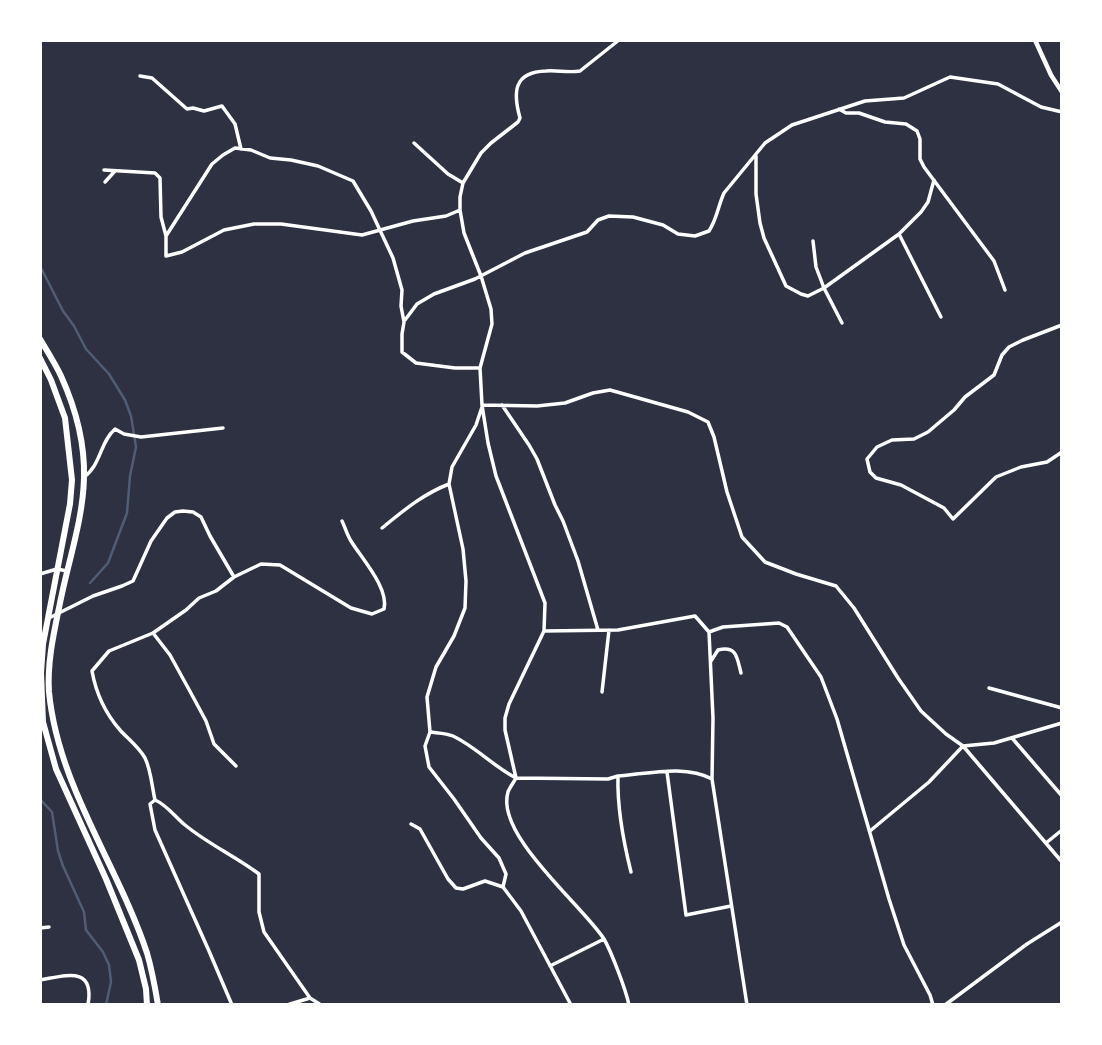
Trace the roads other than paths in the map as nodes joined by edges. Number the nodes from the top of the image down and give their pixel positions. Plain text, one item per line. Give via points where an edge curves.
1 (619, 40) edge
2 (1035, 40) edge
3 (140, 76) dead end
4 (1062, 92) edge
5 (839, 109) junction
6 (1062, 112) edge
7 (414, 143) dead end
8 (241, 149) junction
9 (756, 154) junction
10 (104, 170) dead end
11 (115, 171) junction
12 (934, 180) junction
13 (105, 182) dead end
14 (463, 183) junction
15 (460, 210) junction
16 (380, 229) junction
17 (899, 234) junction
18 (166, 236) junction
19 (813, 242) dead end
20 (481, 276) junction
21 (824, 288) junction
22 (1005, 290) dead end
23 (941, 317) dead end
24 (404, 322) junction
25 (842, 323) dead end
26 (1062, 325) edge
27 (40, 339) edge
28 (40, 358) edge
29 (480, 368) junction
30 (482, 405) junction
31 (502, 405) junction
32 (223, 428) dead end
33 (1062, 452) edge
34 (84, 477) junction
35 (449, 484) junction
36 (342, 521) dead end
37 (382, 528) dead end
38 (57, 569) junction
39 (67, 571) junction
40 (40, 574) edge
41 (234, 577) junction
42 (58, 614) junction
43 (49, 618) junction
44 (598, 630) junction
45 (609, 630) junction
46 (544, 631) junction
47 (709, 632) junction
48 (153, 633) junction
49 (710, 664) junction
50 (741, 673) dead end
51 (989, 688) dead end
52 (602, 692) dead end
53 (1062, 708) edge
54 (1062, 723) edge
55 (430, 732) junction
56 (1012, 738) junction
57 (963, 747) junction
58 (236, 766) dead end
59 (667, 772) junction
60 (618, 776) junction
61 (516, 778) junction
62 (712, 779) junction
63 (1062, 796) edge
64 (155, 800) junction
65 (411, 824) dead end
66 (870, 831) junction
67 (1062, 831) edge
68 (1046, 843) junction
69 (1062, 862) edge
70 (631, 872) dead end
71 (503, 887) junction
72 (731, 906) junction
73 (1062, 922) edge
74 (49, 927) dead end
75 (40, 928) edge
76 (604, 939) junction
77 (550, 966) junction
78 (40, 980) edge
79 (310, 998) junction
80 (88, 1005) edge
81 (147, 1005) edge
82 (158, 1005) edge
83 (232, 1005) edge
84 (287, 1005) edge
85 (321, 1005) edge
86 (571, 1005) edge
87 (629, 1005) edge
88 (747, 1005) edge
89 (933, 1005) edge
90 (945, 1005) edge

1 - 14 street via 580,71 526,75 515,91 519,121 481,153
2 - 4 street
3 - 8 street via 152,78 187,109 222,106 235,124
5 - 6 street via 904,97 950,77 998,84 1041,107
5 - 9 street via 792,125
5 - 12 street via 906,124 917,131 920,159
7 - 14 street
8 - 16 street via 318,166 354,181
8 - 18 street via 234,148 212,164
9 - 20 street via 724,193 709,231 695,236 678,234 663,225 609,216 587,232 525,253
9 - 21 street via 760,223 776,267 786,286 801,294 808,296
10 - 11 street
11 - 13 street
11 - 18 street via 158,175
12 - 17 street via 929,202
12 - 22 street via 994,261
14 - 15 street
15 - 16 street
15 - 20 street
16 - 18 street via 362,235 281,223 254,224 224,230 166,256
16 - 24 street via 402,289
17 - 21 street
17 - 23 street
19 - 21 street
20 - 24 street via 426,299
20 - 29 street via 492,324
21 - 25 street
24 - 29 street via 402,352 416,363
26 - 33 street via 1009,347 994,375 928,432 914,439 892,440 877,447 867,459 876,478 901,485 944,508 953,519 996,477 1047,462
27 - 34 highway via 71,400
28 - 38 highway via 65,418 71,470 70,504
29 - 30 street
30 - 31 street
30 - 35 street via 452,467
30 - 46 street via 496,476 545,603
31 - 44 street via 529,445 563,521
31 - 57 street via 565,403 610,390 708,422 742,537 765,562 836,586 921,711
32 - 34 street via 141,437 115,429 94,468
34 - 39 highway
35 - 37 street via 408,506
35 - 55 street via 464,559 465,608 436,667 427,697
36 - 41 street via 379,585 386,600 384,609 372,614 351,608 280,565 261,565
38 - 39 street
38 - 40 street
38 - 43 highway
39 - 42 highway
41 - 42 street via 201,517 175,512 151,541 133,581
41 - 48 street
42 - 43 street
42 - 82 highway via 49,688 59,746 134,918
43 - 81 highway via 41,673 43,722 56,769 139,960
44 - 45 street
44 - 46 street
45 - 47 street via 695,616
45 - 52 street
46 - 61 street via 505,718
47 - 49 street
47 - 66 street via 779,623 787,627 821,677
48 - 58 street via 197,703 214,744
48 - 64 street via 108,651 92,671 102,704 146,761
49 - 50 street via 718,650 730,649 737,655
49 - 62 street
51 - 53 street
54 - 56 street
55 - 61 street via 450,735 475,748
55 - 71 street via 425,746 429,767 499,858 506,874
56 - 57 street
56 - 63 street
57 - 66 street
57 - 68 street
59 - 60 street
59 - 62 street via 701,773
59 - 72 street via 687,915
60 - 61 street
60 - 70 street via 617,798
61 - 76 street via 508,793 508,811 519,837
62 - 72 street
64 - 79 street via 259,874 258,912 264,932
64 - 83 street via 150,804 155,830
65 - 71 street via 420,829 456,888 485,881
66 - 89 street via 904,945
67 - 68 street
68 - 69 street
71 - 77 street
72 - 88 street
73 - 90 street
74 - 75 street
76 - 77 street
76 - 87 street
77 - 86 street
78 - 80 street via 79,975 89,989
79 - 84 street
79 - 85 street

